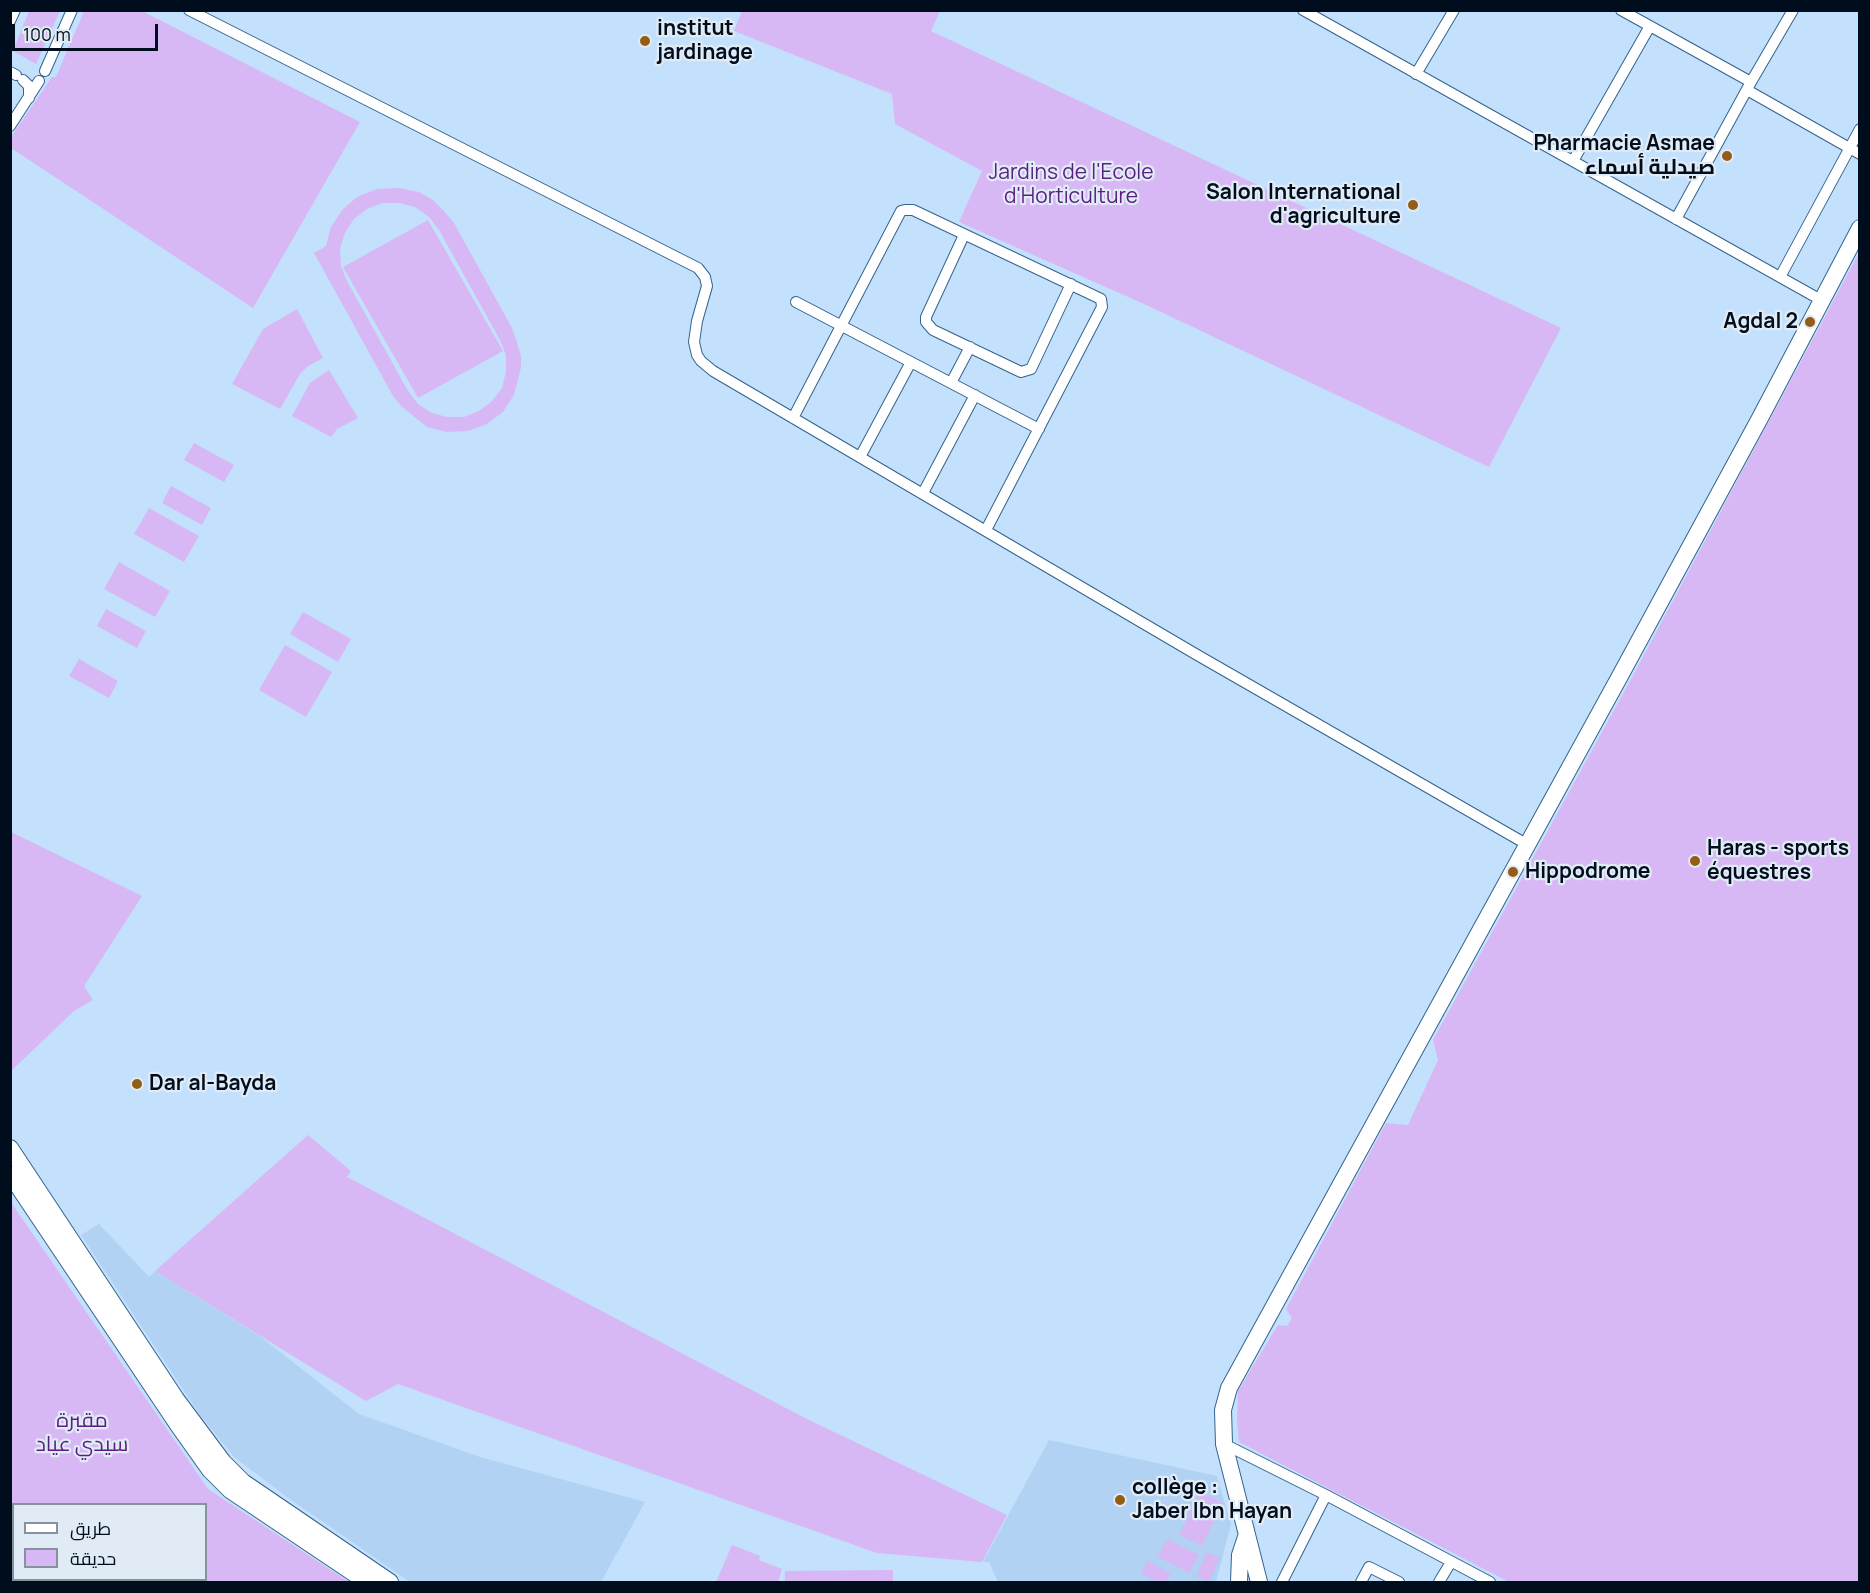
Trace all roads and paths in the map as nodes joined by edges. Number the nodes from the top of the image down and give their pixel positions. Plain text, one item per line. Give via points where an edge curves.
1 (15, 10) edge
2 (72, 10) edge
3 (189, 10) edge
4 (1454, 10) edge
5 (1621, 10) edge
6 (1793, 10) edge
7 (1308, 12) edge
8 (10, 21) edge
9 (1650, 26) junction
10 (45, 71) dead end
11 (1416, 75) junction
12 (16, 76) edge
13 (39, 81) dead end
14 (1749, 86) junction
15 (29, 98) junction
16 (10, 126) edge
17 (1860, 129) edge
18 (1849, 148) junction
19 (1860, 154) edge
20 (1573, 161) junction
21 (1677, 219) junction
22 (1860, 228) edge
23 (964, 235) junction
24 (1780, 277) junction
25 (1071, 284) junction
26 (1821, 300) junction
27 (796, 302) dead end
28 (841, 324) junction
29 (970, 347) junction
30 (911, 362) junction
31 (951, 383) junction
32 (975, 395) junction
33 (793, 418) junction
34 (1040, 429) junction
35 (860, 457) junction
36 (923, 493) junction
37 (986, 530) junction
38 (1528, 845) junction
39 (10, 1148) edge
40 (10, 1174) edge
41 (171, 1403) junction
42 (1224, 1444) junction
43 (1326, 1495) junction
44 (302, 1531) junction
45 (1246, 1536) junction
46 (1240, 1555) junction
47 (1451, 1562) junction
48 (367, 1582) edge
49 (390, 1582) edge
50 (1230, 1582) edge
51 (1239, 1582) edge
52 (1259, 1582) edge
53 (1282, 1582) edge
54 (1361, 1582) edge
55 (1399, 1582) edge
56 (1439, 1582) edge
57 (1490, 1582) edge

1 - 8 street
2 - 10 street
3 - 33 street via 698,268 707,286 694,336 701,361
4 - 11 street
5 - 9 street
6 - 14 street
7 - 11 street
9 - 14 street
9 - 20 street
11 - 20 street
12 - 15 street via 29,86
13 - 15 street
14 - 18 street
14 - 21 street
15 - 16 street
17 - 18 street
18 - 19 street
18 - 24 street
20 - 21 street
21 - 24 street
22 - 26 main road
23 - 25 street
23 - 28 street via 913,210 901,211
23 - 29 street via 926,322 933,330
24 - 26 street
25 - 29 street via 1028,371 1021,372
25 - 34 street via 1101,299 1102,307
26 - 38 main road
27 - 28 street
28 - 30 street
28 - 33 street
29 - 31 street
30 - 31 street
30 - 35 street
31 - 32 street
32 - 34 street
32 - 36 street
33 - 35 street
34 - 37 street
35 - 36 street
36 - 37 street
37 - 38 street
38 - 42 main road via 1228,1388 1223,1410
39 - 41 main road
40 - 41 main road
41 - 44 main road via 243,1482
42 - 43 street
42 - 45 main road
43 - 47 street
43 - 53 street
44 - 48 main road
44 - 49 main road
45 - 46 main road
45 - 52 main road
46 - 50 main road
46 - 51 main road
47 - 56 street
47 - 57 street
54 - 55 street via 1369,1567

